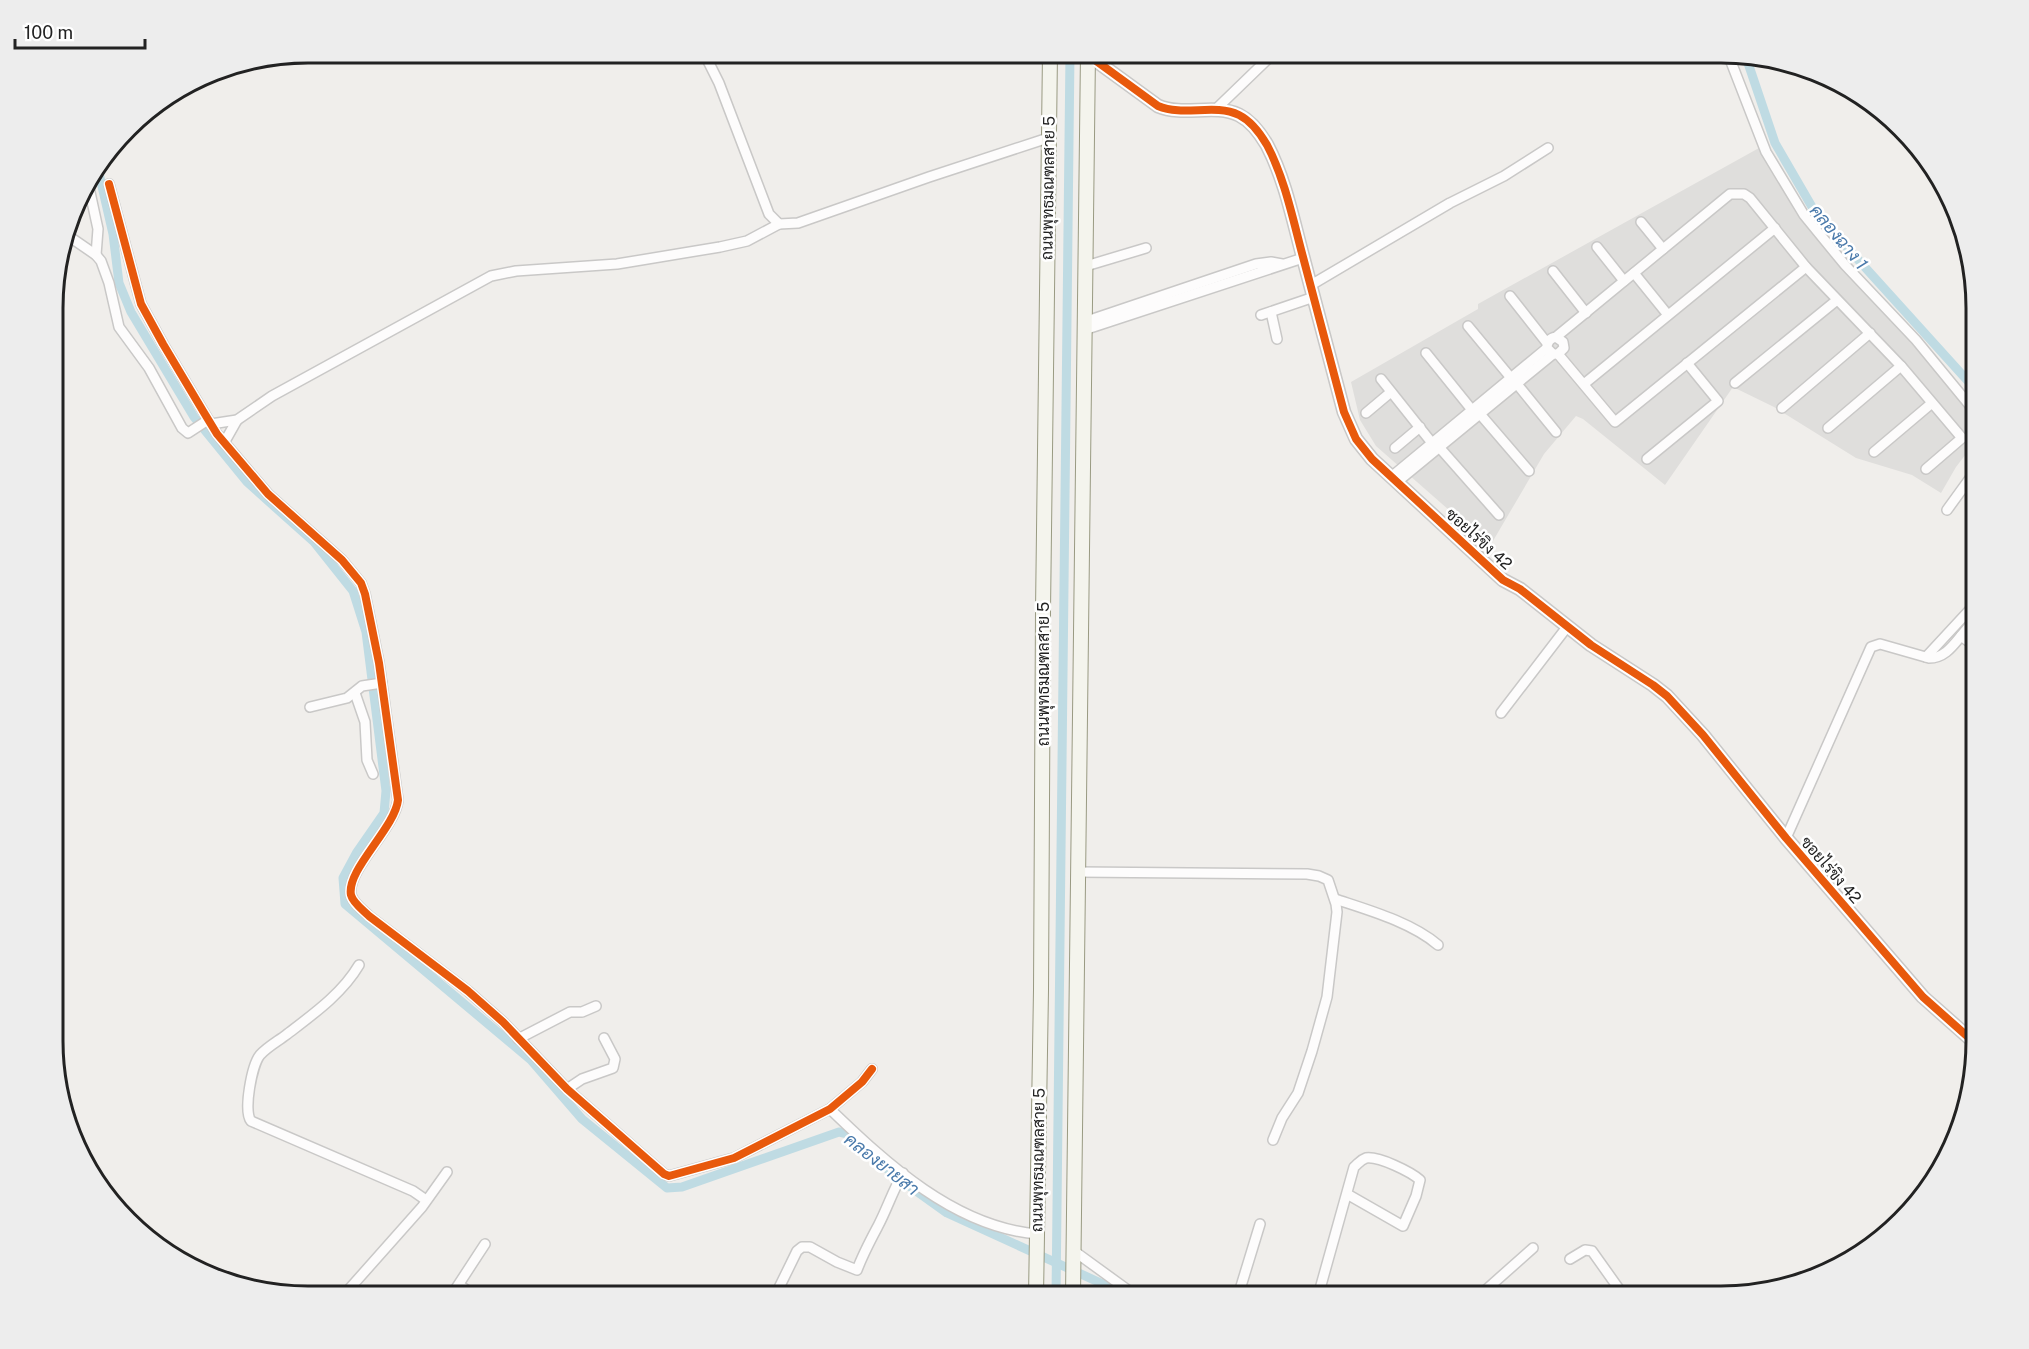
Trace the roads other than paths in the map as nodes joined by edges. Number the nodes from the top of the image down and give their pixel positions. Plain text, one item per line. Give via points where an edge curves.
1 (709, 63) edge
2 (1050, 63) edge
3 (1088, 63) edge
4 (1100, 63) edge
5 (1263, 63) edge
6 (1732, 64) edge
7 (1214, 111) junction
8 (1048, 138) junction
9 (1548, 148) dead end
10 (109, 184) dead end
11 (91, 195) edge
12 (1641, 222) dead end
13 (779, 224) junction
14 (1775, 228) junction
15 (73, 239) edge
16 (1597, 247) dead end
17 (1146, 249) dead end
18 (1663, 249) junction
19 (96, 255) junction
20 (1303, 258) junction
21 (1086, 266) junction
22 (1806, 267) junction
23 (1553, 271) dead end
24 (1634, 273) junction
25 (1624, 281) junction
26 (1312, 291) junction
27 (1510, 296) dead end
28 (1837, 300) junction
29 (1271, 312) junction
30 (1586, 313) junction
31 (1261, 315) dead end
32 (1668, 315) junction
33 (1084, 326) junction
34 (1468, 326) dead end
35 (1870, 333) junction
36 (1556, 337) junction
37 (1277, 339) dead end
38 (1551, 350) junction
39 (1426, 353) dead end
40 (1688, 363) junction
41 (1901, 366) junction
42 (1381, 378) dead end
43 (1514, 381) junction
44 (1736, 383) dead end
45 (1584, 384) junction
46 (1391, 392) junction
47 (1966, 401) edge
48 (1932, 403) junction
49 (1782, 408) dead end
50 (1476, 412) junction
51 (1366, 413) dead end
52 (237, 420) junction
53 (207, 422) junction
54 (1419, 426) junction
55 (1828, 428) dead end
56 (1556, 432) dead end
57 (224, 443) junction
58 (1436, 445) junction
59 (1395, 448) dead end
60 (1874, 452) dead end
61 (1647, 459) dead end
62 (1926, 470) dead end
63 (1529, 471) dead end
64 (1394, 480) junction
65 (1966, 484) edge
66 (1947, 510) dead end
67 (1499, 515) dead end
68 (1966, 614) edge
69 (1567, 627) junction
70 (1966, 630) edge
71 (1961, 636) junction
72 (1966, 639) edge
73 (1926, 657) junction
74 (378, 683) junction
75 (359, 690) junction
76 (310, 706) dead end
77 (1501, 713) dead end
78 (374, 774) dead end
79 (1786, 838) junction
80 (1078, 872) junction
81 (1335, 900) junction
82 (1438, 945) dead end
83 (359, 965) dead end
84 (596, 1006) dead end
85 (1966, 1035) edge
86 (604, 1038) dead end
87 (518, 1039) junction
88 (872, 1069) dead end
89 (567, 1089) junction
90 (830, 1109) junction
91 (1273, 1140) dead end
92 (447, 1172) dead end
93 (902, 1175) junction
94 (1347, 1194) junction
95 (426, 1200) junction
96 (1260, 1224) dead end
97 (1037, 1236) junction
98 (485, 1244) dead end
99 (1533, 1248) dead end
100 (1074, 1253) junction
101 (1570, 1259) dead end
102 (459, 1285) edge
103 (352, 1286) edge
104 (780, 1286) edge
105 (1036, 1286) edge
106 (1074, 1286) edge
107 (1122, 1286) edge
108 (1242, 1286) edge
109 (1321, 1286) edge
110 (1490, 1286) edge
111 (1617, 1286) edge

1 - 13 street via 769,214
2 - 8 main road, ถนนพุทธมณฑลสาย 5
3 - 21 main road
4 - 7 street, ซอยไร่ขิง 42 via 1167,110
5 - 7 street
6 - 47 street via 1766,152 1804,215
7 - 20 street, ซอยไร่ขิง 42 via 1237,114 1248,121 1266,144
8 - 13 street via 798,223
8 - 97 main road, ถนนพุทธมณฑลสาย 5
9 - 26 street via 1450,203
10 - 53 street via 141,304
11 - 19 street via 98,229
12 - 18 street
13 - 52 street via 747,241 720,247 617,264 491,276 280,392
14 - 18 street via 1750,198 1730,194
14 - 22 street
14 - 32 street
15 - 19 street
16 - 25 street
17 - 21 street
18 - 24 street
19 - 53 street via 106,272 119,327 149,368 182,428 189,433
20 - 26 street, ซอยไร่ขิง 42
20 - 33 street via 1284,265 1256,264
21 - 33 main road
22 - 28 street
22 - 40 street
23 - 30 street
24 - 25 street
24 - 32 street
25 - 30 street
26 - 29 street
26 - 64 street, ซอยไร่ขิง 42 via 1350,428 1362,448
27 - 38 street
28 - 35 street
28 - 44 street
29 - 31 street
29 - 37 street
30 - 36 street
32 - 45 street
33 - 80 main road
34 - 43 street
35 - 41 street
35 - 49 street
36 - 38 street via 1551,339
36 - 38 street via 1562,340 1563,350
38 - 43 street
38 - 45 street
39 - 50 street
40 - 45 street via 1615,422
40 - 61 street via 1718,401
41 - 48 street
41 - 55 street
42 - 46 street
43 - 50 street
43 - 56 street
46 - 51 street
46 - 54 street
48 - 60 street
48 - 62 street via 1962,438
50 - 58 street
50 - 63 street
52 - 53 street
52 - 57 street
53 - 57 street
54 - 58 street
54 - 59 street
57 - 74 street via 268,494 342,560 361,583 372,628
58 - 64 street
58 - 67 street
64 - 69 street, ซอยไร่ขิง 42 via 1503,580
65 - 66 street
68 - 73 street
69 - 77 street
69 - 79 street, ซอยไร่ขิง 42 via 1667,696
70 - 71 street
71 - 72 street
71 - 73 street via 1941,656
73 - 79 street via 1880,644 1871,647
74 - 75 street
74 - 87 street via 397,809 353,880 352,898 369,916 468,991
75 - 76 street via 347,698
75 - 78 street via 367,760
79 - 85 street, ซอยไร่ขิง 42 via 1923,997
80 - 81 street via 1307,874 1328,880
80 - 100 main road
81 - 82 street via 1409,927
81 - 91 street via 1327,997 1298,1093
83 - 95 street via 321,1007 261,1055 252,1077 247,1114 251,1121
84 - 87 street via 570,1012
86 - 89 street via 615,1059 613,1068
87 - 89 street
88 - 90 street
89 - 90 street via 669,1176 734,1158
90 - 93 street
92 - 95 street
93 - 97 street via 970,1214
93 - 104 street via 857,1270 810,1247 802,1247
94 - 94 street via 1403,1226 1420,1180 1382,1160 1367,1158 1354,1167
94 - 109 street
95 - 103 street
96 - 108 street
97 - 105 main road, ถนนพุทธมณฑลสาย 5
98 - 102 street
99 - 110 street
100 - 106 main road
100 - 107 street
101 - 111 street via 1585,1250 1592,1251

